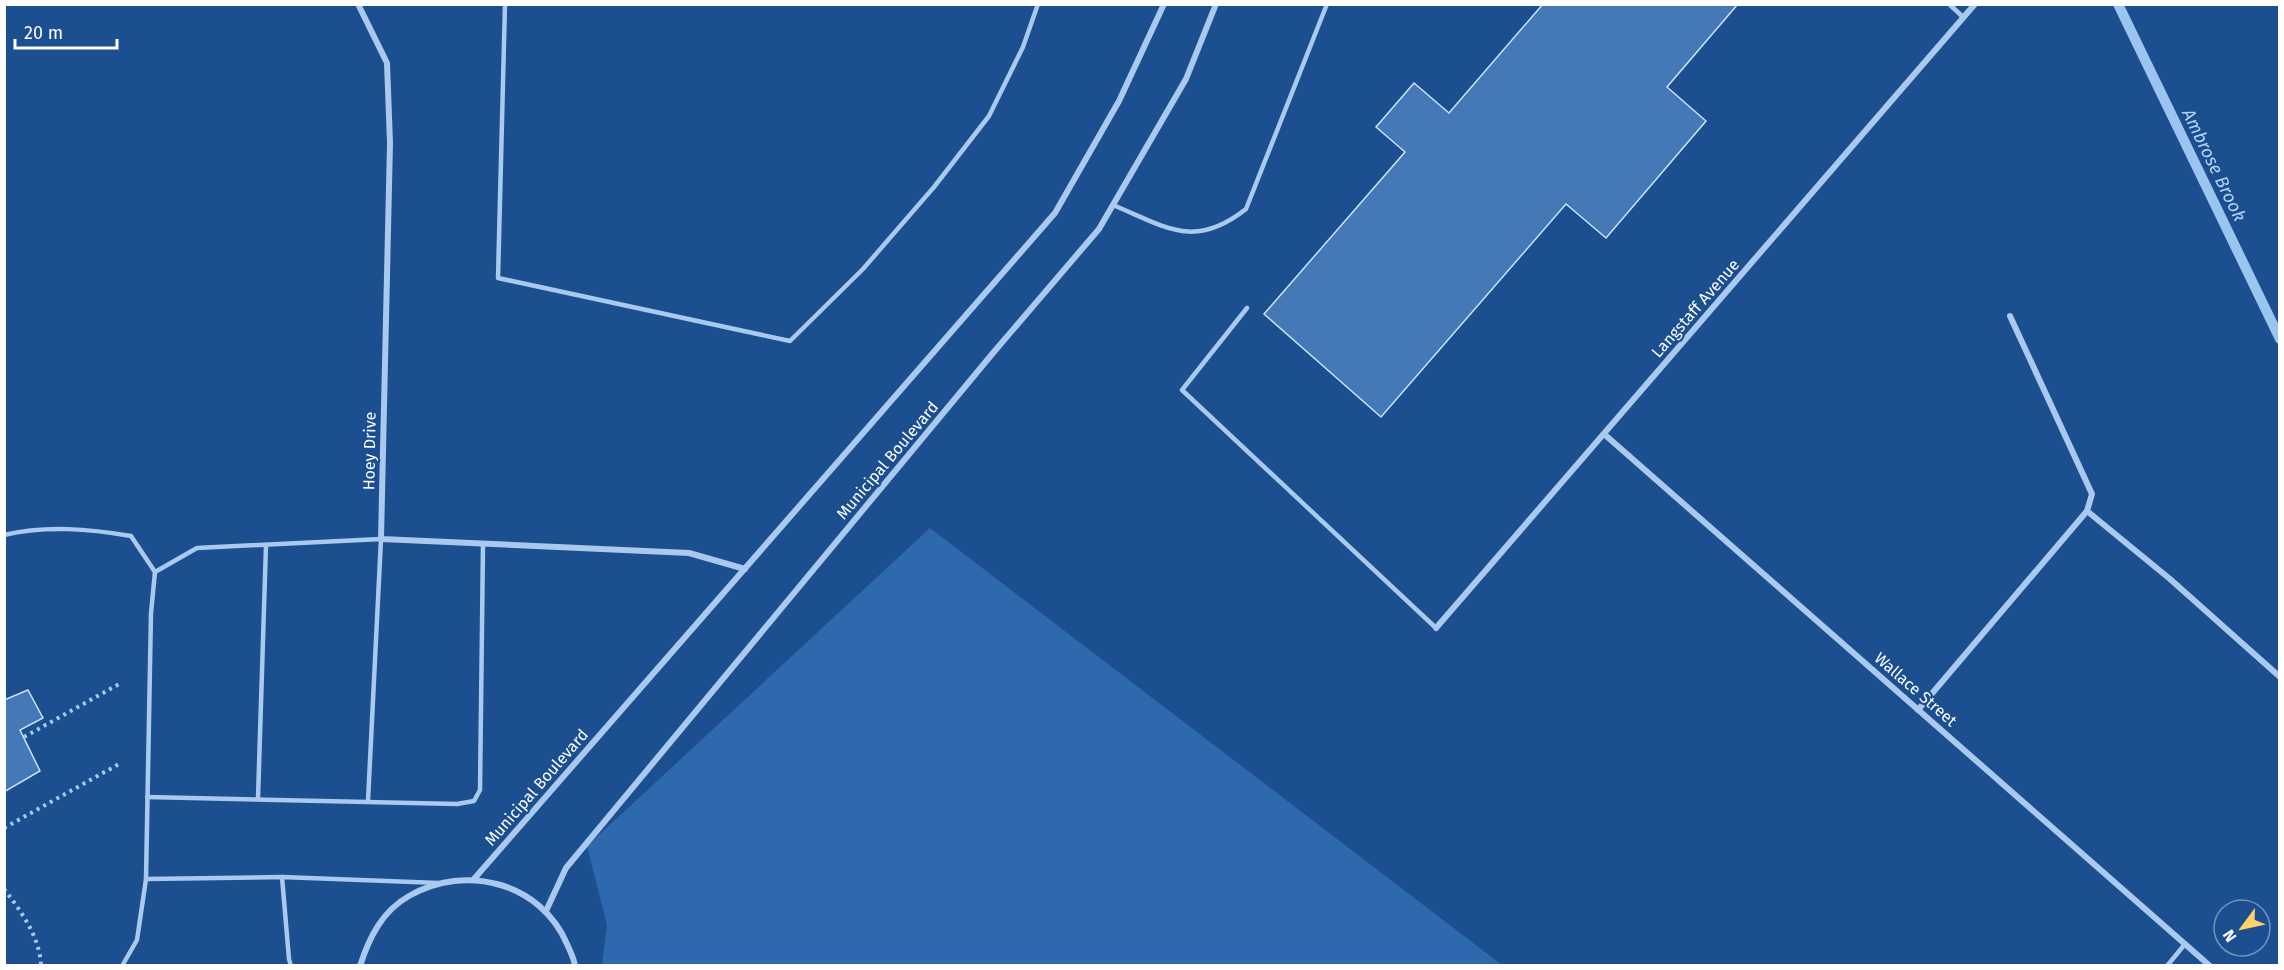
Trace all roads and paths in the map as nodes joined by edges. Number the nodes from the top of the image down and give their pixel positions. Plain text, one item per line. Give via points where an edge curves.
1 (358, 4) edge
2 (505, 4) edge
3 (1038, 4) edge
4 (1164, 4) edge
5 (1216, 4) edge
6 (1327, 4) edge
7 (1949, 4) edge
8 (1975, 4) edge
9 (1964, 18) junction
10 (1113, 205) junction
11 (1247, 308) dead end
12 (2010, 316) dead end
13 (1604, 434) junction
14 (2088, 511) junction
15 (4, 535) edge
16 (381, 539) junction
17 (483, 544) junction
18 (266, 545) junction
19 (745, 569) junction
20 (155, 572) junction
21 (1436, 628) joint
22 (2280, 677) edge
23 (121, 684) dead end
24 (1918, 710) junction
25 (24, 737) dead end
26 (119, 764) dead end
27 (147, 797) junction
28 (258, 798) junction
29 (368, 801) junction
30 (4, 828) edge
31 (282, 877) junction
32 (146, 879) junction
33 (474, 879) junction
34 (439, 882) junction
35 (4, 889) edge
36 (546, 912) junction
37 (2185, 944) junction
38 (41, 966) edge
39 (122, 966) edge
40 (291, 966) edge
41 (360, 966) edge
42 (575, 966) edge
43 (2167, 966) edge
44 (2210, 966) edge

1 - 16 street, Hoey Drive via 387,63 390,143
2 - 3 lane via 498,278 790,341 863,269 989,116 1023,47
4 - 19 street, Municipal Boulevard via 1119,101 1055,213
5 - 10 street, Municipal Boulevard via 1186,78
6 - 10 lane via 1246,209 1211,230 1186,232
7 - 9 lane
8 - 9 street, Langstaff Avenue
9 - 13 street, Langstaff Avenue
10 - 36 street, Municipal Boulevard via 1098,229 567,868
11 - 21 lane via 1182,390
12 - 14 street via 2092,494
13 - 21 street, Langstaff Avenue
13 - 24 street, Wallace Street
14 - 22 street
14 - 24 street
15 - 20 lane via 92,530 131,537
16 - 17 street
16 - 18 lane
16 - 29 lane
17 - 19 street via 689,553
17 - 29 lane via 480,790 474,801 457,804
18 - 20 lane via 197,548
18 - 28 lane
19 - 33 street, Municipal Boulevard
20 - 27 lane
23 - 25 path
24 - 37 street, Wallace Street
26 - 30 path
27 - 28 lane
27 - 32 lane
28 - 29 lane
31 - 32 lane
31 - 34 lane
31 - 40 lane
32 - 39 lane via 137,940
33 - 34 street
33 - 36 street via 496,883 528,897
34 - 41 street via 407,897 382,920 369,939
35 - 38 path via 32,933
36 - 42 street via 561,929
37 - 43 lane
37 - 44 street, Wallace Street

